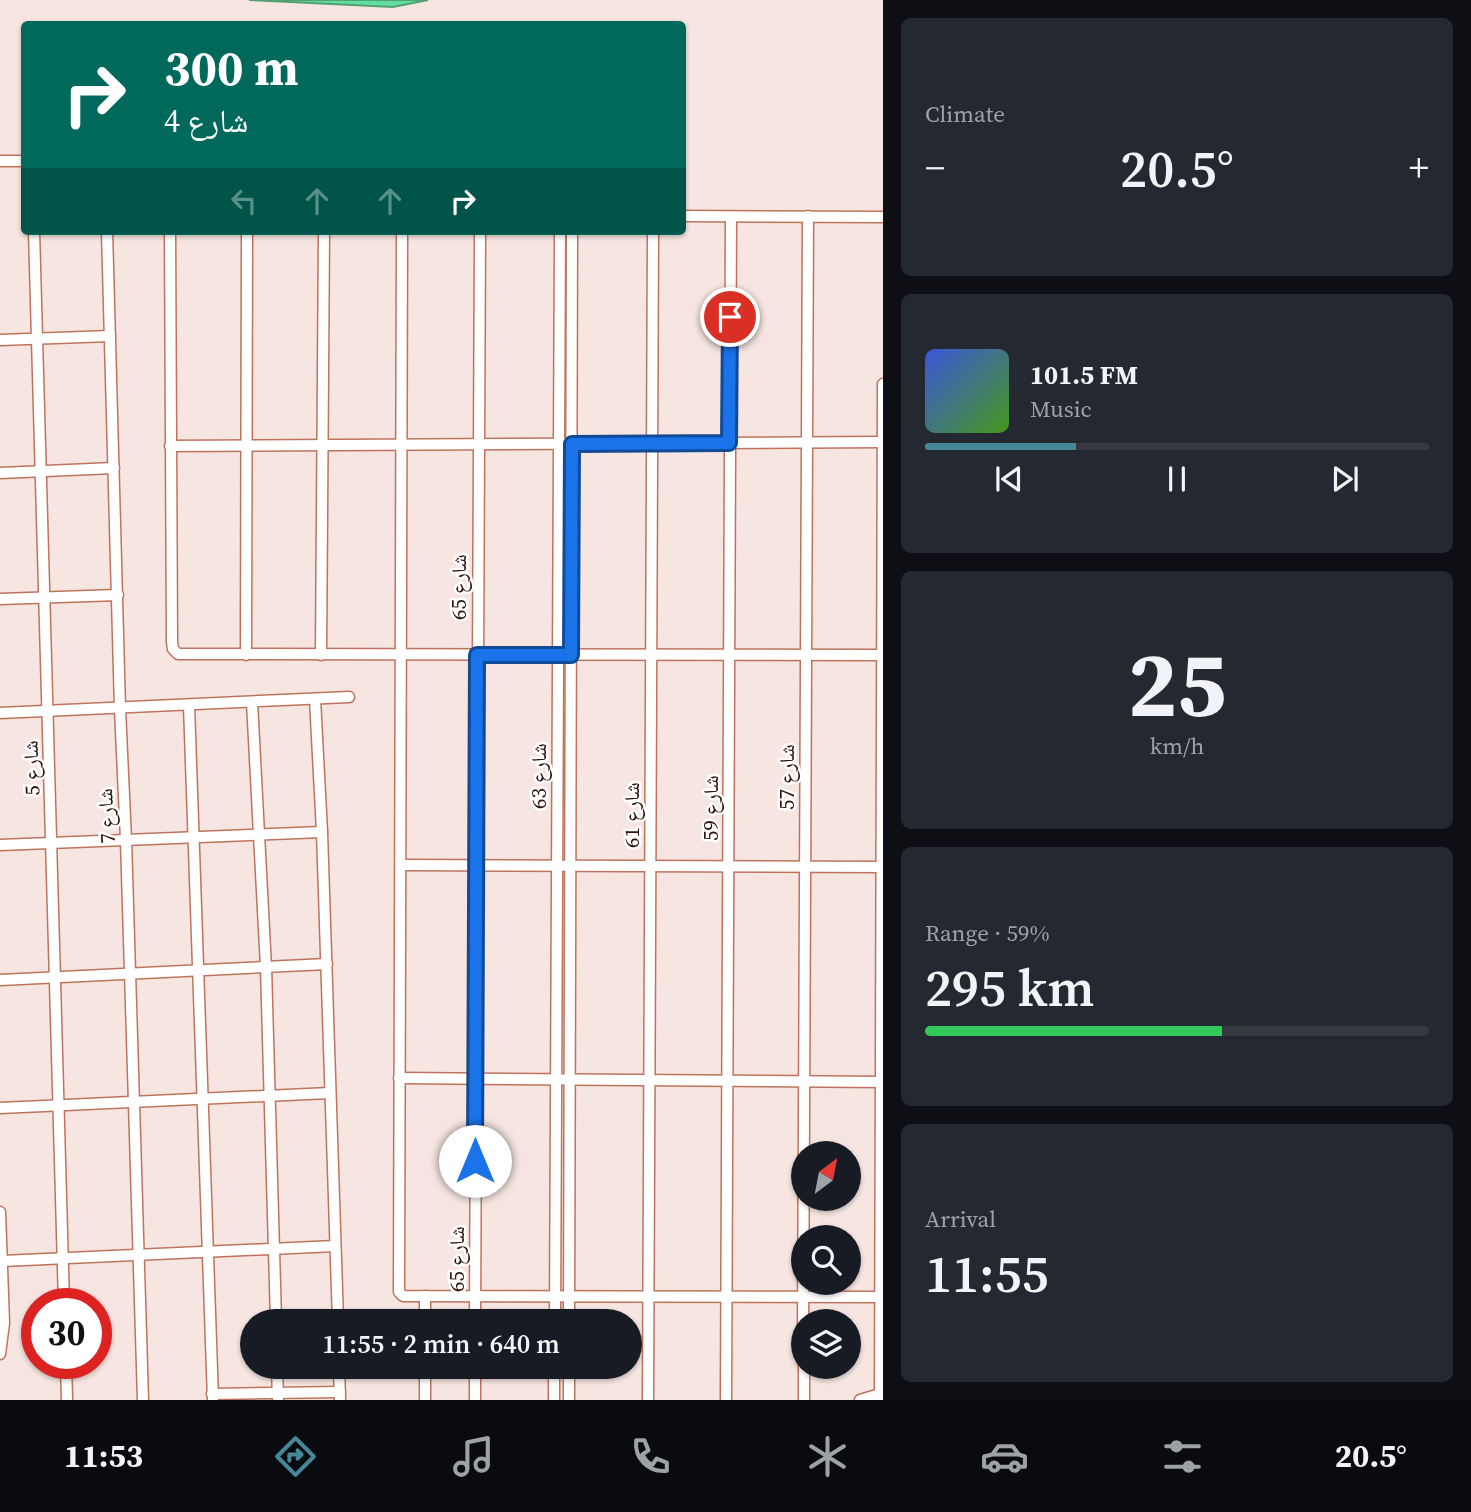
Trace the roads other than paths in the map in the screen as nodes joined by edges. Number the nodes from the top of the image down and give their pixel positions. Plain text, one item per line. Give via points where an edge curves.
1 (0, 161) edge
2 (21, 161) edge
3 (686, 216) edge
4 (808, 216) junction
5 (732, 217) junction
6 (883, 217) edge
7 (34, 235) edge
8 (107, 235) edge
9 (170, 235) edge
10 (247, 235) edge
11 (324, 235) edge
12 (402, 235) edge
13 (480, 235) edge
14 (560, 235) edge
15 (572, 235) edge
16 (653, 235) edge
17 (560, 277) junction
18 (572, 277) junction
19 (110, 336) junction
20 (37, 337) junction
21 (0, 340) edge
22 (883, 384) edge
23 (806, 442) junction
24 (883, 442) edge
25 (651, 443) junction
26 (729, 443) junction
27 (478, 444) junction
28 (558, 444) junction
29 (572, 444) junction
30 (322, 445) junction
31 (400, 445) junction
32 (170, 446) junction
33 (245, 446) junction
34 (114, 468) junction
35 (41, 471) junction
36 (0, 473) edge
37 (117, 595) junction
38 (45, 598) junction
39 (0, 599) edge
40 (246, 654) junction
41 (321, 655) junction
42 (401, 655) junction
43 (477, 655) junction
44 (558, 655) junction
45 (571, 655) junction
46 (651, 655) junction
47 (730, 655) junction
48 (806, 655) junction
49 (883, 655) edge
50 (349, 697) dead end
51 (315, 699) junction
52 (252, 702) junction
53 (189, 705) junction
54 (120, 709) junction
55 (48, 711) junction
56 (0, 713) edge
57 (322, 832) junction
58 (259, 835) junction
59 (194, 837) junction
60 (127, 840) junction
61 (53, 843) junction
62 (0, 845) edge
63 (401, 865) junction
64 (475, 866) junction
65 (557, 866) junction
66 (570, 866) junction
67 (650, 866) junction
68 (729, 867) junction
69 (805, 867) junction
70 (883, 867) edge
71 (327, 964) junction
72 (265, 967) junction
73 (198, 970) junction
74 (130, 973) junction
75 (57, 977) junction
76 (0, 980) edge
77 (399, 1078) junction
78 (475, 1079) junction
79 (570, 1079) junction
80 (555, 1080) junction
81 (648, 1081) junction
82 (727, 1082) junction
83 (803, 1082) junction
84 (882, 1082) edge
85 (330, 1093) junction
86 (270, 1095) junction
87 (202, 1098) junction
88 (133, 1102) junction
89 (59, 1105) junction
90 (0, 1108) edge
91 (0, 1212) edge
92 (335, 1246) junction
93 (275, 1249) junction
94 (208, 1252) junction
95 (138, 1255) junction
96 (63, 1258) junction
97 (2, 1261) junction
98 (64, 1288) edge
99 (425, 1296) junction
100 (475, 1296) junction
101 (555, 1296) junction
102 (569, 1297) junction
103 (648, 1297) junction
104 (727, 1297) junction
105 (803, 1297) junction
106 (882, 1297) edge
107 (276, 1309) edge
108 (338, 1309) edge
109 (425, 1309) edge
110 (475, 1309) edge
111 (555, 1309) edge
112 (569, 1309) edge
113 (803, 1309) edge
114 (0, 1354) edge
115 (66, 1379) edge
116 (425, 1379) edge
117 (475, 1379) edge
118 (554, 1379) edge
119 (569, 1379) edge
120 (804, 1379) edge
121 (278, 1396) edge
122 (340, 1396) edge
123 (881, 1396) edge
124 (213, 1397) edge
125 (66, 1400) edge
126 (143, 1400) edge
127 (425, 1400) edge
128 (475, 1400) edge
129 (554, 1400) edge
130 (569, 1400) edge
131 (648, 1400) edge
132 (726, 1400) edge
133 (804, 1400) edge
134 (860, 1400) edge

1 - 2 street
3 - 5 street
4 - 5 street
4 - 6 street
4 - 23 street, شارع 57
5 - 26 street, شارع 59
7 - 20 street, شارع 5
8 - 19 street, شارع 7
9 - 32 street
10 - 33 street
11 - 30 street
12 - 31 street
13 - 27 street, شارع 65
14 - 17 street, شارع 63
15 - 18 street, شارع 63
16 - 25 street, شارع 61
17 - 18 street
17 - 28 street, شارع 63
18 - 29 street, شارع 63
19 - 20 street
19 - 34 street, شارع 7
20 - 21 street
20 - 35 street, شارع 5
22 - 24 street
23 - 24 street
23 - 26 street
23 - 48 street, شارع 57
24 - 49 street
25 - 26 street
25 - 29 street
25 - 46 street, شارع 61
26 - 47 street, شارع 59
27 - 28 street
27 - 31 street
27 - 43 street, شارع 65
28 - 29 street
28 - 44 street, شارع 63
29 - 45 street, شارع 63
30 - 31 street
30 - 33 street
30 - 41 street
31 - 42 street
32 - 33 street
32 - 40 street via 173,649 178,654
33 - 40 street
34 - 35 street
34 - 37 street, شارع 7
35 - 36 street
35 - 38 street, شارع 5
37 - 38 street
37 - 54 street, شارع 7
38 - 39 street
38 - 55 street, شارع 5
40 - 41 street
41 - 42 street
42 - 43 street
42 - 63 street
43 - 44 street
43 - 64 street, شارع 65
44 - 45 street
44 - 65 street, شارع 63
45 - 46 street
45 - 66 street, شارع 63
46 - 47 street
46 - 67 street, شارع 61
47 - 48 street
47 - 68 street, شارع 59
48 - 49 street
48 - 69 street, شارع 57
49 - 70 street
50 - 51 street
51 - 52 street
51 - 57 street
52 - 53 street
52 - 58 street
53 - 54 street
53 - 59 street
54 - 55 street
54 - 60 street, شارع 7
55 - 56 street
55 - 61 street, شارع 5
57 - 58 street
57 - 71 street
58 - 59 street
58 - 72 street
59 - 60 street
59 - 73 street
60 - 61 street
60 - 74 street, شارع 7
61 - 62 street
61 - 75 street, شارع 5
63 - 64 street
63 - 77 street
64 - 65 street
64 - 78 street, شارع 65
65 - 66 street
65 - 80 street, شارع 63
66 - 67 street
66 - 79 street, شارع 63
67 - 68 street
67 - 81 street, شارع 61
68 - 69 street
68 - 82 street, شارع 59
69 - 70 street
69 - 83 street, شارع 57
70 - 84 street
71 - 72 street
71 - 85 street
72 - 73 street
72 - 86 street
73 - 74 street
73 - 87 street
74 - 75 street
74 - 88 street, شارع 7
75 - 76 street
75 - 89 street, شارع 5
77 - 78 street
77 - 99 street via 401,1295
78 - 80 street
78 - 100 street, شارع 65
79 - 80 street
79 - 81 street
79 - 102 street, شارع 63
80 - 101 street, شارع 63
81 - 82 street
81 - 103 street, شارع 61
82 - 83 street
82 - 104 street, شارع 59
83 - 84 street
83 - 105 street, شارع 57
84 - 106 street
85 - 86 street
85 - 92 street
86 - 87 street
86 - 93 street
87 - 88 street
87 - 94 street
88 - 89 street
88 - 95 street, شارع 7
89 - 90 street
89 - 96 street, شارع 5
91 - 97 street
92 - 93 street
92 - 108 street
93 - 94 street
93 - 107 street
94 - 95 street
94 - 124 street
95 - 96 street
95 - 126 street, شارع 7
96 - 97 street
96 - 98 street, شارع 5
97 - 114 street
99 - 100 street
99 - 109 street
100 - 101 street
100 - 110 street, شارع 65
101 - 102 street
101 - 111 street, شارع 63
102 - 103 street
102 - 112 street, شارع 63
103 - 104 street
103 - 131 street, شارع 61
104 - 105 street
104 - 132 street, شارع 59
105 - 106 street
105 - 113 street, شارع 57
106 - 123 street
115 - 125 street
116 - 127 street
117 - 128 street
118 - 129 street
119 - 130 street
120 - 133 street
121 - 122 street
121 - 124 street
123 - 134 street

